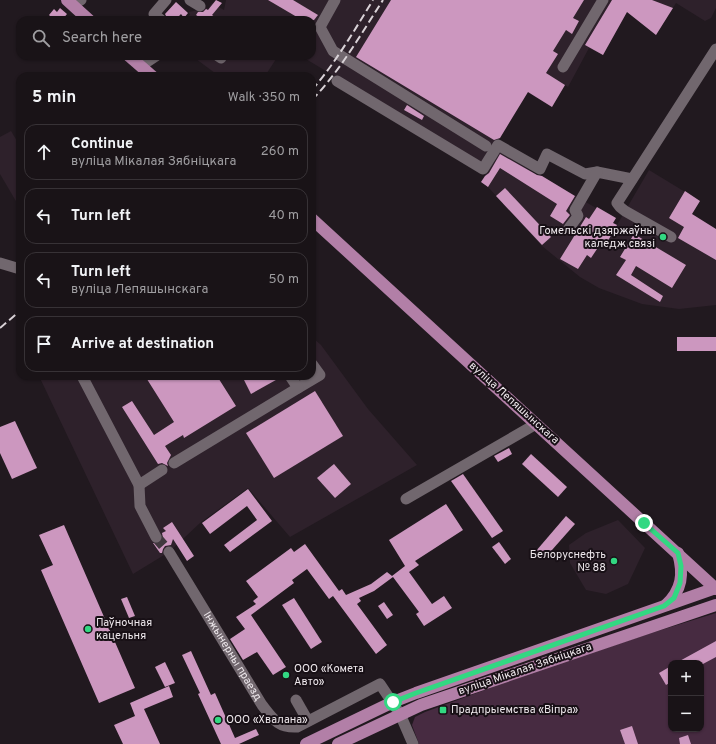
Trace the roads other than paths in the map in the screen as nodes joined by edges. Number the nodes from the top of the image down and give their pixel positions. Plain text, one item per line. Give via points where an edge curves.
1 (166, 0) edge
2 (336, 0) edge
3 (603, 0) edge
4 (73, 2) edge
5 (85, 16) edge
6 (156, 16) edge
7 (716, 49) edge
8 (134, 60) edge
9 (150, 60) edge
10 (141, 66) junction
11 (563, 67) dead end
12 (148, 72) edge
13 (336, 81) dead end
14 (486, 146) dead end
15 (597, 172) junction
16 (632, 179) junction
17 (316, 223) edge
18 (569, 228) dead end
19 (671, 237) dead end
20 (0, 263) edge
21 (16, 268) edge
22 (316, 370) edge
23 (316, 377) edge
24 (87, 380) edge
25 (293, 380) edge
26 (312, 380) edge
27 (298, 388) junction
28 (536, 424) junction
29 (174, 463) dead end
30 (162, 470) dead end
31 (139, 484) junction
32 (406, 499) dead end
33 (156, 537) tunnel mouth
34 (169, 552) tunnel mouth
35 (678, 553) junction
36 (716, 588) edge
37 (716, 605) edge
38 (664, 606) junction
39 (296, 700) dead end
40 (393, 702) junction
41 (400, 714) junction
42 (308, 722) junction
43 (306, 744) edge
44 (338, 744) edge
45 (413, 744) edge

1 - 6 street via 154,14
2 - 14 street via 320,27 333,52
3 - 11 street
4 - 5 main road
7 - 16 street
8 - 10 main road
9 - 10 street
10 - 12 main road
13 - 15 street via 483,169 498,145 540,169 547,154 585,174
15 - 16 street
15 - 18 street via 575,210 578,216
16 - 19 street via 617,203
17 - 28 main road, вуліца Лепяшынскага
20 - 21 street
22 - 23 street via 320,375
24 - 31 street
25 - 27 street
26 - 27 street
27 - 29 street
28 - 32 street
28 - 35 main road, вуліца Лепяшынскага
30 - 31 street
31 - 33 street via 140,506
34 - 42 street, Інжынерны праезд via 267,711 277,723 287,728
35 - 36 main road, вуліца Лепяшынскага
35 - 38 main road via 681,566 680,583 674,598
36 - 38 main road, вуліца Мікалая Зябніцкага
37 - 41 main road, вуліца Мікалая Зябніцкага via 439,698
38 - 40 main road, вуліца Мікалая Зябніцкага
39 - 42 street
40 - 41 street
40 - 42 street, Інжынерны праезд via 380,684
40 - 43 main road, вуліца Мікалая Зябніцкага
41 - 44 main road, вуліца Мікалая Зябніцкага
41 - 45 street

